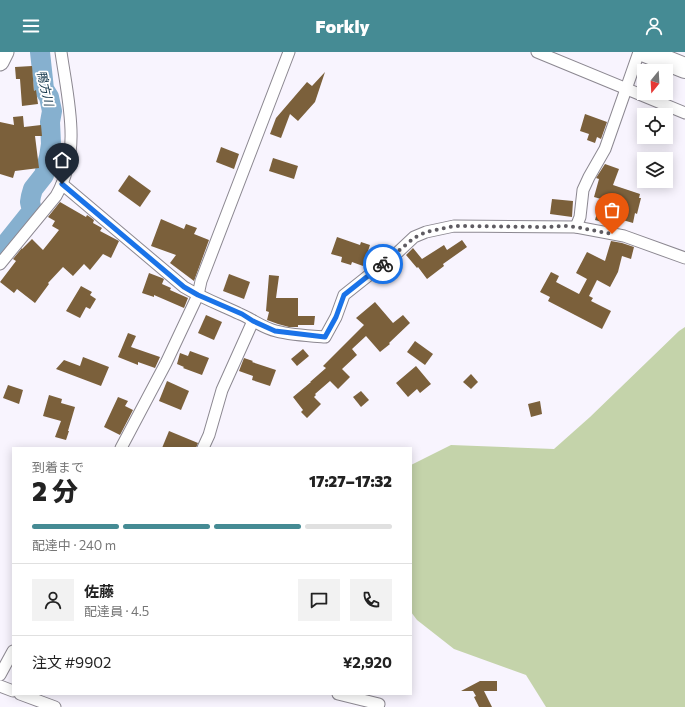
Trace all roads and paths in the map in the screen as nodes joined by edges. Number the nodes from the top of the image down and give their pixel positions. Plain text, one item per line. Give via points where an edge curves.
1 (61, 52) edge
2 (289, 52) edge
3 (537, 52) edge
4 (639, 52) edge
5 (645, 52) edge
6 (679, 66) edge
7 (627, 90) junction
8 (685, 113) edge
9 (62, 184) junction
10 (576, 227) junction
11 (685, 258) edge
12 (0, 264) edge
13 (198, 295) junction
14 (253, 321) junction
15 (123, 447) edge
16 (203, 447) edge
17 (12, 653) edge
18 (0, 675) edge
19 (0, 686) edge
20 (12, 691) edge
21 (23, 695) edge
22 (342, 695) edge
23 (55, 707) edge
24 (378, 707) edge

1 - 9 street via 71,119 71,148
2 - 13 street via 201,281
3 - 7 street
4 - 7 street
5 - 6 highway
7 - 8 street
7 - 10 street via 606,149 588,177
9 - 12 street via 56,196
9 - 13 street via 184,287
10 - 11 street via 624,236
10 - 14 street via 454,226 426,232 414,238 344,295 325,337 275,331
13 - 14 street
13 - 15 street
14 - 16 street via 222,390
17 - 18 street
19 - 20 street
21 - 23 street
22 - 24 street via 379,704

